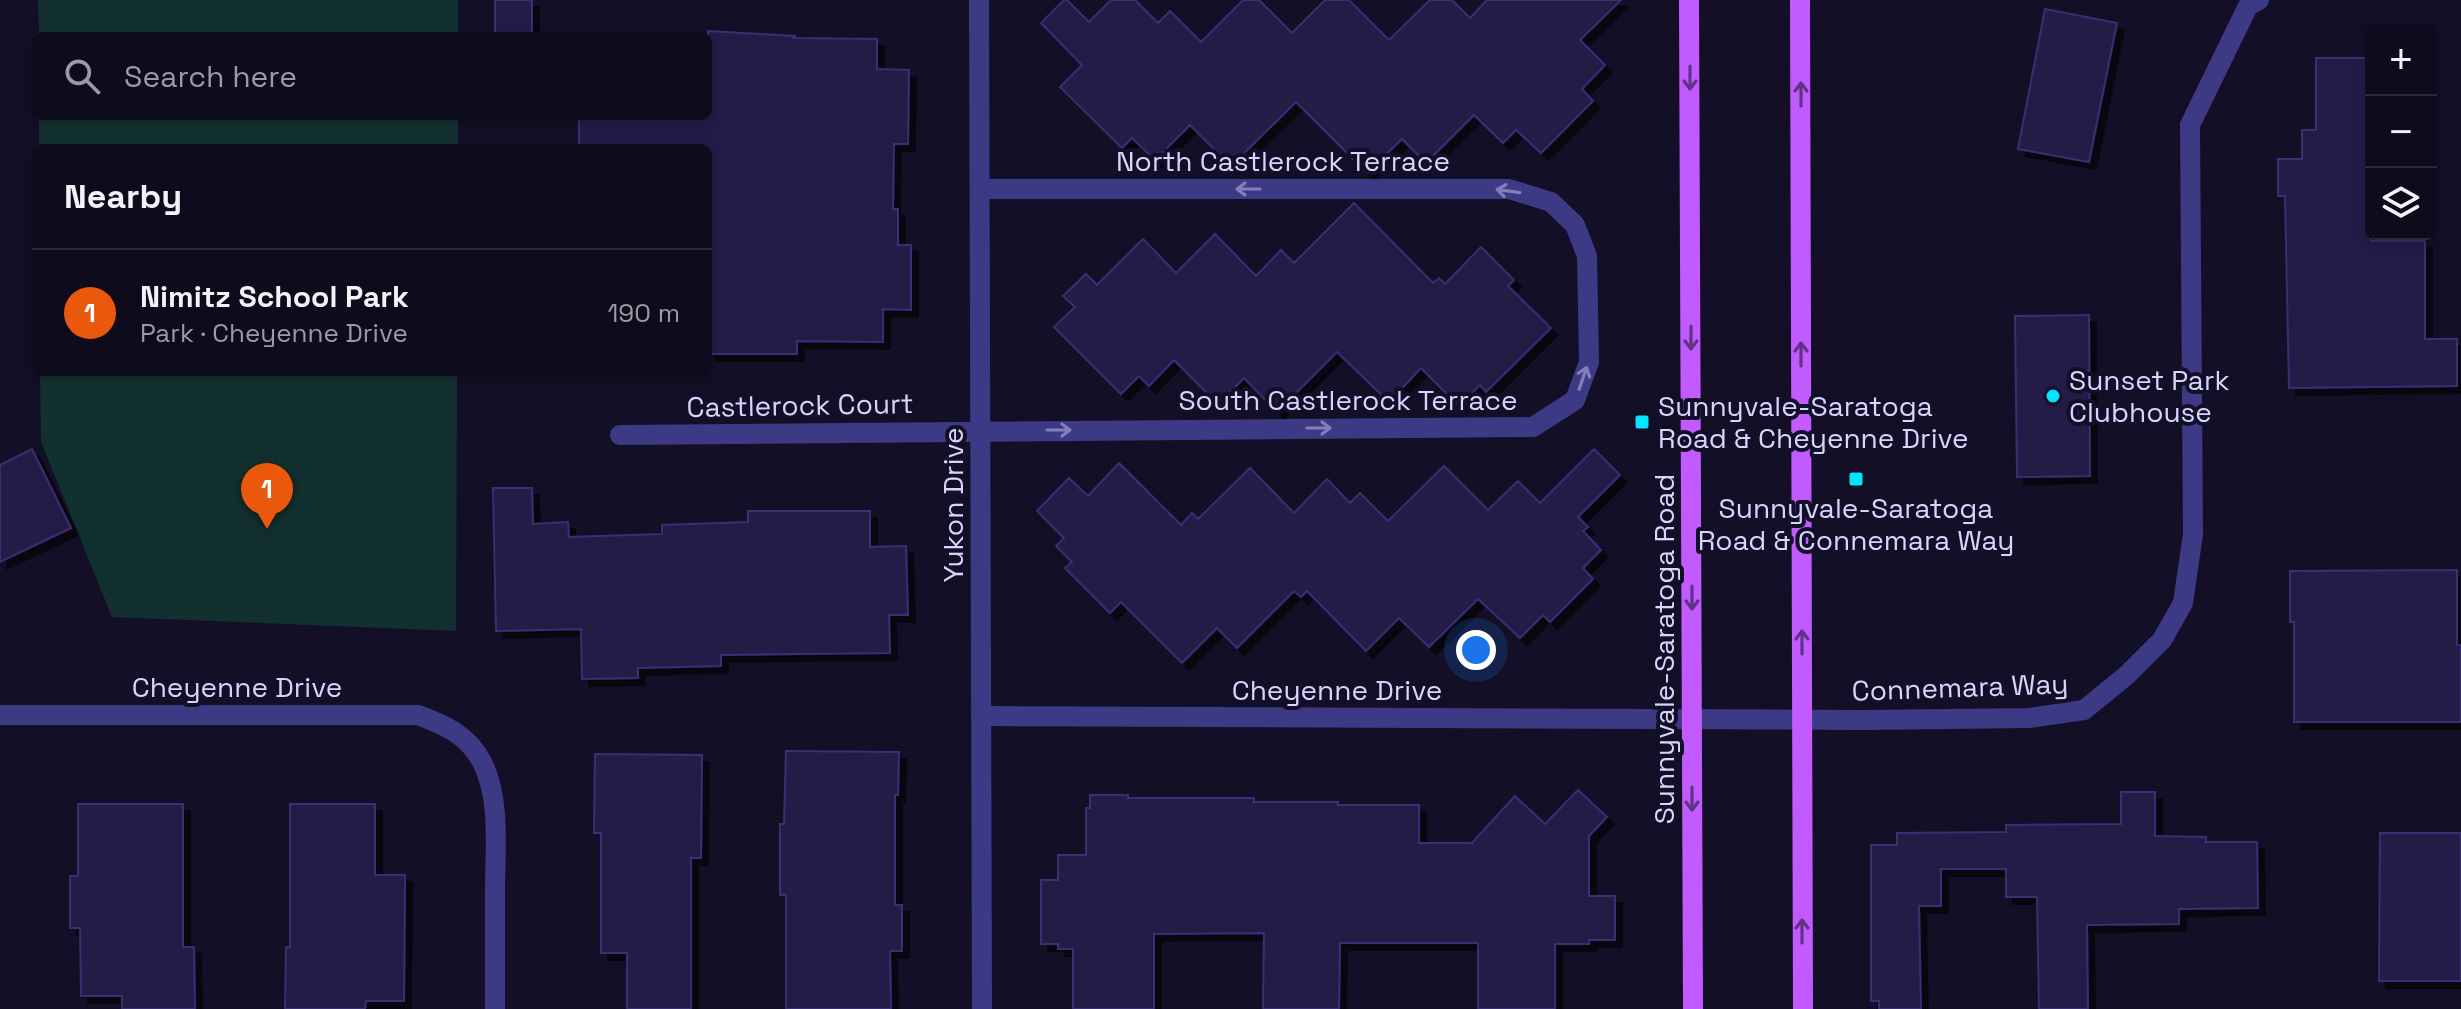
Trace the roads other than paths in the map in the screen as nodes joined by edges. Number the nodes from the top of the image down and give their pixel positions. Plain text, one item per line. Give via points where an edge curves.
1 (979, 0) edge
2 (1689, 0) edge
3 (1800, 0) edge
4 (2259, 0) edge
5 (980, 189) junction
6 (1575, 225) joint
7 (981, 430) junction
8 (620, 435) dead end
9 (0, 715) edge
10 (981, 716) junction
11 (1802, 720) junction
12 (1692, 721) junction
13 (495, 1009) edge
14 (982, 1009) edge
15 (1693, 1009) edge
16 (1803, 1009) edge

1 - 5 street, Yukon Drive
2 -> 12 main road, Sunnyvale-Saratoga Road
11 -> 3 main road
4 - 11 street, Connemara Way via 2248,6 2190,125 2193,534 2183,603 2162,640 2084,710 2029,718
6 -> 5 street, North Castlerock Terrace via 1551,202 1509,189
5 - 7 street, Yukon Drive
7 -> 6 street, South Castlerock Terrace via 1533,427 1575,400 1589,362 1587,256
7 - 8 street, Castlerock Court
7 - 10 street, Yukon Drive
9 - 13 street, Cheyenne Drive via 418,715 448,726 481,761 490,787 495,824
10 - 12 street, Cheyenne Drive
10 - 14 street, Yukon Drive
11 - 12 street, Connemara Way
16 -> 11 main road
12 -> 15 main road, Sunnyvale-Saratoga Road

